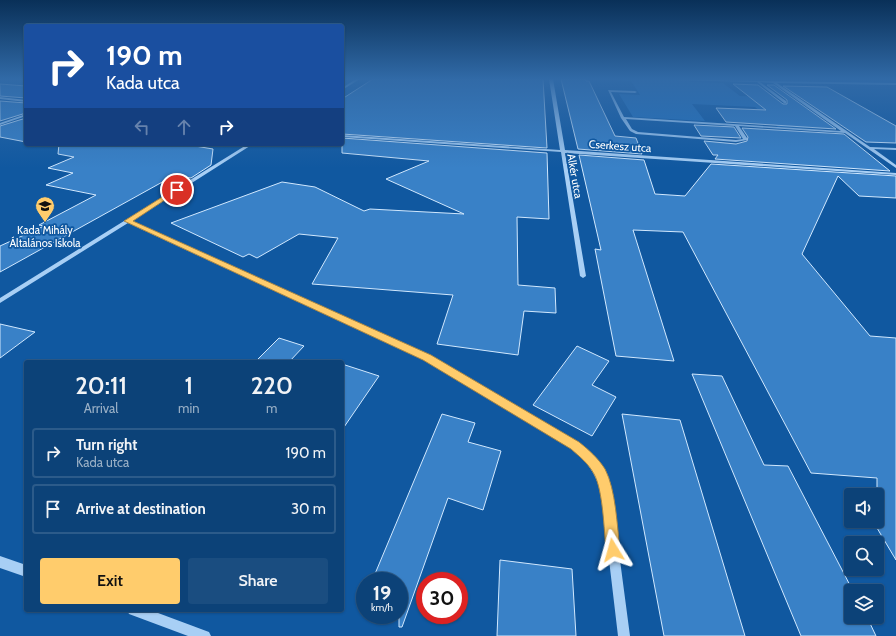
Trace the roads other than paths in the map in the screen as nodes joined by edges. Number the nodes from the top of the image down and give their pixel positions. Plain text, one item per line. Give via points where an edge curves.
1 (556, 109) edge
2 (618, 109) edge
3 (810, 109) edge
4 (24, 116) edge
5 (623, 118) junction
6 (0, 124) edge
7 (736, 125) junction
8 (846, 132) junction
9 (344, 136) edge
10 (248, 146) edge
11 (870, 148) junction
12 (896, 149) edge
13 (562, 151) junction
14 (896, 167) edge
15 (896, 174) edge
16 (128, 221) junction
17 (583, 276) dead end
18 (0, 301) edge
19 (0, 562) edge
20 (24, 571) edge
21 (139, 612) edge
22 (205, 636) edge
23 (624, 636) edge

1 - 13 street, Alkér utca
2 - 5 street
3 - 8 street
4 - 6 street
5 - 7 street
5 - 7 street via 631,130 642,133 744,140
7 - 8 street
8 - 11 street
9 - 13 street, Cserkesz utca
10 - 16 street
11 - 12 street
11 - 14 street
13 - 15 street, Cserkesz utca
13 - 17 street, Alkér utca
16 - 18 street
16 - 23 street via 427,358 580,449 600,473 606,492
19 - 20 street
21 - 22 street

